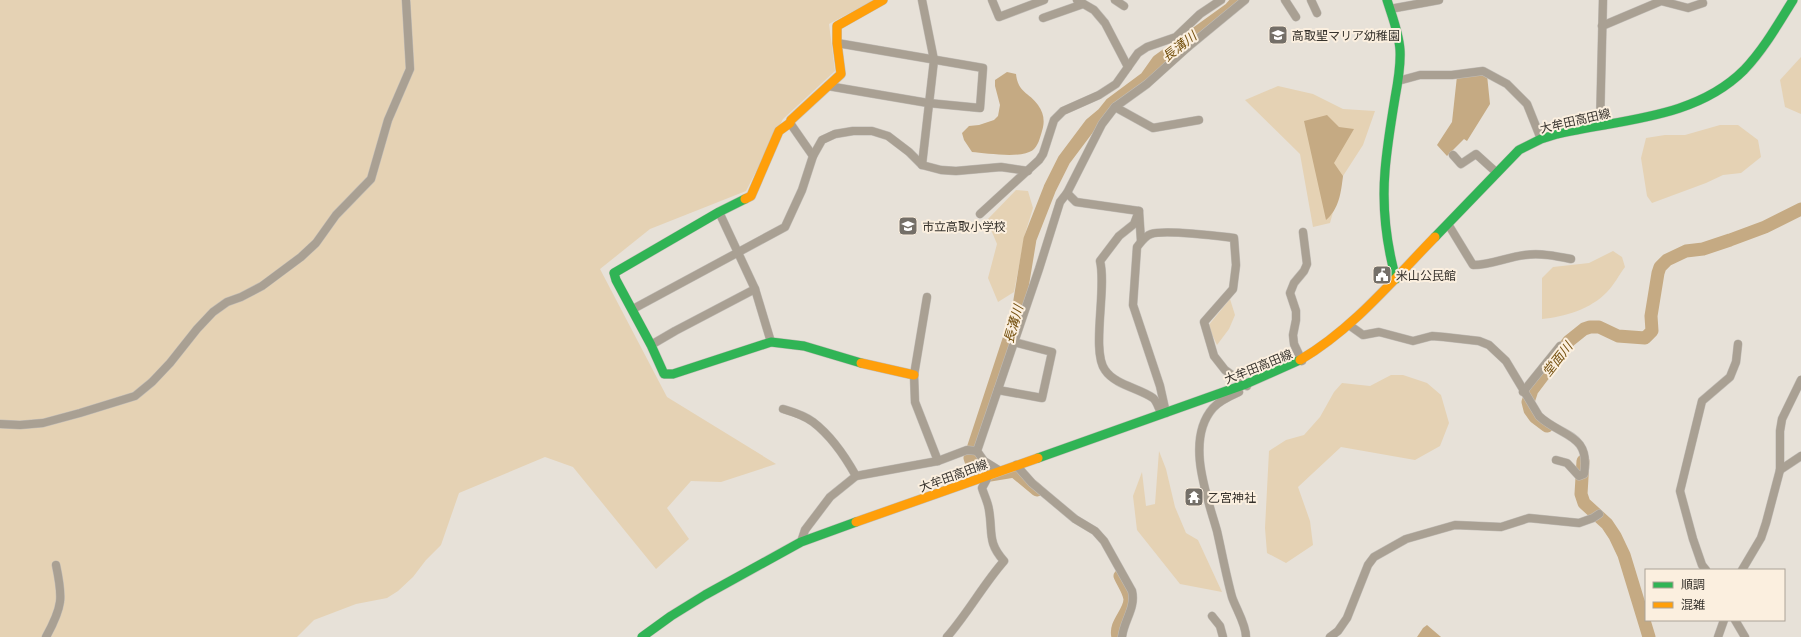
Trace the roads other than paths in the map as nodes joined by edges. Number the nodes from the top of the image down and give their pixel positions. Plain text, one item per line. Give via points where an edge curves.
1 (406, 0) edge
2 (883, 0) edge
3 (922, 0) edge
4 (992, 0) edge
5 (1044, 0) edge
6 (1115, 0) edge
7 (1221, 0) edge
8 (1245, 0) edge
9 (1285, 0) edge
10 (1311, 0) edge
11 (1439, 0) edge
12 (1603, 0) edge
13 (1793, 0) edge
14 (1080, 2) edge
15 (1703, 3) dead end
16 (1389, 4) edge
17 (1124, 6) dead end
18 (1317, 13) dead end
19 (1296, 17) dead end
20 (1043, 18) dead end
21 (1602, 26) junction
22 (1188, 27) junction
23 (837, 43) junction
24 (1188, 47) junction
25 (934, 60) junction
26 (1128, 67) junction
27 (1398, 81) junction
28 (828, 86) junction
29 (928, 102) junction
30 (1115, 107) junction
31 (1199, 120) dead end
32 (790, 123) junction
33 (1600, 125) junction
34 (1541, 139) junction
35 (1453, 154) dead end
36 (813, 156) junction
37 (922, 166) junction
38 (1028, 171) junction
39 (1497, 172) junction
40 (1067, 193) junction
41 (1140, 211) junction
42 (719, 212) junction
43 (980, 214) dead end
44 (1448, 224) junction
45 (1303, 232) dead end
46 (1141, 241) junction
47 (737, 253) junction
48 (1571, 259) dead end
49 (1396, 279) junction
50 (755, 289) junction
51 (927, 297) dead end
52 (633, 309) junction
53 (1349, 325) junction
54 (771, 342) junction
55 (1014, 342) junction
56 (1738, 344) dead end
57 (651, 345) junction
58 (1560, 346) dead end
59 (1302, 361) junction
60 (914, 375) junction
61 (1801, 380) edge
62 (1246, 384) junction
63 (998, 390) junction
64 (1523, 392) junction
65 (784, 409) dead end
66 (1164, 414) junction
67 (0, 424) edge
68 (977, 451) junction
69 (1801, 456) edge
70 (1556, 460) dead end
71 (938, 461) junction
72 (1016, 465) junction
73 (1780, 470) junction
74 (1000, 471) junction
75 (990, 474) junction
76 (856, 476) junction
77 (1599, 514) dead end
78 (801, 542) junction
79 (56, 564) dead end
80 (1705, 569) edge
81 (1743, 569) edge
82 (1212, 616) dead end
83 (1724, 621) edge
84 (1736, 621) edge
85 (1248, 636) edge
86 (46, 637) edge
87 (642, 637) edge
88 (947, 637) edge
89 (1122, 637) edge
90 (1223, 637) edge
91 (1330, 637) edge
92 (1718, 637) edge
93 (1745, 637) edge

1 - 67 street via 410,68 388,120 371,179 336,215 316,243 262,286 227,302 213,312 170,363 135,396 43,422
2 - 23 main road via 837,26
3 - 25 street
4 - 5 street via 999,17
6 - 17 street
7 - 22 street via 1200,14
8 - 24 street
9 - 19 street
10 - 18 street
11 - 16 street
12 - 21 street
13 - 33 main road, 大牟田高田線 via 1751,63 1736,78 1711,96 1680,110
14 - 20 street
14 - 26 street via 1094,10 1106,23
15 - 21 street via 1688,8 1661,1
16 - 27 main road via 1400,49
21 - 33 street
22 - 24 street
22 - 26 street via 1176,37 1147,47 1138,53
23 - 25 street
23 - 28 main road via 841,74
24 - 30 street via 1147,84
25 - 29 street
25 - 29 street via 983,68 980,108
26 - 38 street via 1116,84 1099,95 1063,111 1054,120 1043,154
27 - 34 street via 1420,75 1483,70 1507,84 1527,104
27 - 49 main road via 1382,196 1387,244
28 - 29 street
28 - 32 main road
29 - 37 street
30 - 31 street via 1153,128
30 - 40 street via 1102,124
32 - 36 street
32 - 42 main road via 779,131 751,196
33 - 34 main road, 大牟田高田線
34 - 39 main road, 大牟田高田線 via 1520,150
35 - 39 street via 1461,164 1476,154
36 - 37 street via 822,140 835,134 872,131 888,136
36 - 47 street via 802,190 785,227
37 - 38 street via 956,171 1001,166
38 - 43 street
39 - 44 main road, 大牟田高田線
40 - 41 street via 1076,202
40 - 55 street via 1060,202
41 - 46 street
41 - 66 street via 1134,224 1119,236 1100,261 1101,363 1106,372 1154,399
42 - 47 street
42 - 52 main road via 614,273
44 - 48 street via 1473,265 1486,265 1524,255 1542,254
44 - 49 main road, 大牟田高田線
45 - 59 street via 1307,264 1290,293 1296,310 1294,344
46 - 62 street via 1151,234 1173,233 1234,238 1236,265 1233,289 1204,322 1214,356 1225,370
46 - 66 street via 1137,246 1133,305 1160,386
47 - 50 street
47 - 52 street
49 - 53 main road, 大牟田高田線
50 - 54 street
50 - 57 street
51 - 60 street
52 - 57 main road
53 - 59 main road, 大牟田高田線 via 1333,340
53 - 64 street via 1362,335 1379,332 1413,341 1432,336 1478,341 1489,345 1506,361
54 - 57 main road via 674,374 664,374
54 - 60 main road via 804,346
55 - 63 street
55 - 63 street via 1052,352 1042,398
56 - 80 street via 1736,362 1730,377 1702,401 1680,491 1693,539
58 - 64 street
59 - 62 main road, 大牟田高田線
60 - 71 street via 915,402
61 - 73 street via 1782,419
62 - 66 main road, 大牟田高田線
62 - 85 street via 1247,388 1213,408 1204,422 1198,449 1203,481 1226,564 1232,596
63 - 68 street
64 - 70 street via 1545,422 1577,440 1581,445 1585,455 1584,474 1579,476 1568,463
65 - 76 street via 813,422 845,456
66 - 72 main road, 大牟田高田線
68 - 71 street via 967,450
68 - 74 street via 984,461
69 - 73 street
71 - 76 street
72 - 74 main road, 大牟田高田線
72 - 89 street via 1032,483 1075,519 1095,531 1104,541 1132,591 1134,600 1126,618
73 - 81 street via 1761,538
74 - 75 main road, 大牟田高田線
75 - 78 main road, 大牟田高田線
75 - 88 street via 982,488 989,508 992,544 1004,561
76 - 78 street via 830,497 805,530
77 - 91 street via 1579,522 1529,518 1501,527 1455,524 1406,539 1374,557 1368,565 1347,618
78 - 87 main road, 大牟田高田線 via 705,595
79 - 86 street via 61,590 60,605
82 - 90 street via 1220,626
83 - 92 street
84 - 93 street

